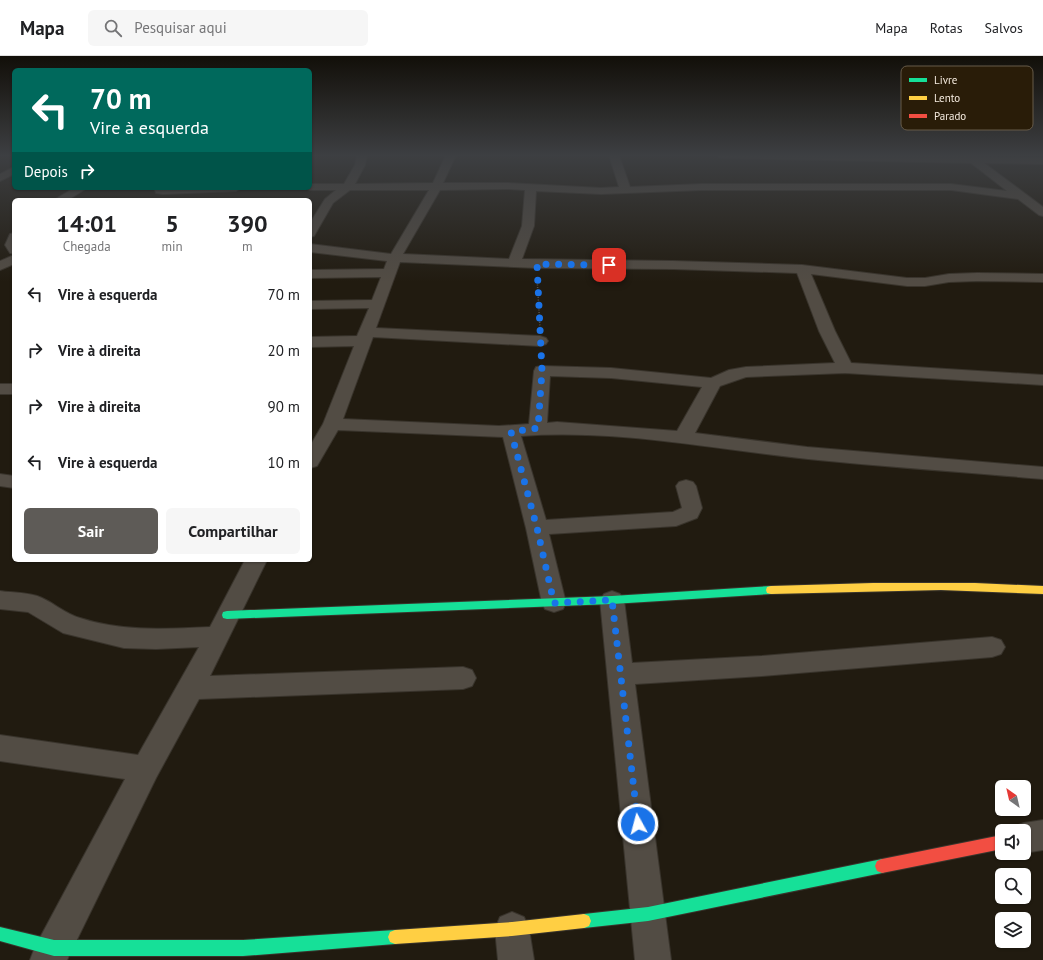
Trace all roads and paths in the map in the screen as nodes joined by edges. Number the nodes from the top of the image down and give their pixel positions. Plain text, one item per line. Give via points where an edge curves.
1 (334, 197) edge
2 (430, 197) edge
3 (530, 197) edge
4 (1023, 197) edge
5 (1043, 213) edge
6 (312, 230) edge
7 (312, 248) edge
8 (395, 258) junction
9 (12, 260) edge
10 (514, 263) junction
11 (537, 264) junction
12 (0, 266) edge
13 (802, 269) junction
14 (389, 273) junction
15 (312, 274) edge
16 (1043, 278) edge
17 (377, 304) junction
18 (312, 305) edge
19 (365, 336) junction
20 (540, 341) joint
21 (312, 342) edge
22 (845, 368) junction
23 (1043, 380) edge
24 (713, 383) junction
25 (0, 389) edge
26 (12, 389) edge
27 (332, 424) junction
28 (538, 428) junction
29 (511, 432) junction
30 (683, 437) junction
31 (312, 459) edge
32 (1043, 473) edge
33 (0, 480) edge
34 (12, 482) edge
35 (686, 486) dead end
36 (537, 528) junction
37 (255, 562) edge
38 (1043, 590) edge
39 (0, 600) edge
40 (612, 600) junction
41 (554, 603) junction
42 (222, 625) junction
43 (992, 646) dead end
44 (620, 674) junction
45 (463, 678) dead end
46 (190, 688) junction
47 (0, 748) edge
48 (146, 770) junction
49 (1043, 835) edge
50 (1031, 837) edge
51 (995, 843) edge
52 (648, 914) junction
53 (0, 934) edge
54 (514, 944) edge
55 (51, 954) edge
56 (242, 954) edge
57 (653, 960) edge

1 - 6 street
2 - 8 street
3 - 10 street via 528,226
4 - 5 street
7 - 8 street
8 - 10 street
8 - 14 street
9 - 12 street
10 - 11 street
11 - 13 street
11 - 20 path
13 - 16 street via 907,282 977,277
13 - 22 street
14 - 15 street
14 - 17 street
17 - 18 street
17 - 19 street
19 - 20 street
19 - 21 street
19 - 27 street
22 - 23 street
22 - 24 street via 746,372 729,375
24 - 28 street via 611,373 542,371
24 - 30 street
25 - 26 street
27 - 29 street
27 - 31 street
28 - 29 street
28 - 30 street
29 - 36 street
30 - 32 street via 807,453
33 - 34 street
35 - 36 street via 692,508 690,513 676,519
36 - 41 street
37 - 42 street
38 - 40 street via 920,586 750,591
39 - 42 street via 33,604 72,626 124,638 156,639
40 - 41 street
40 - 44 street
41 - 42 street
42 - 46 street
43 - 44 street via 762,666
44 - 52 street
45 - 46 street
46 - 48 street
47 - 48 street
48 - 55 street
49 - 50 street
51 - 52 street
52 - 54 street
52 - 57 street
53 - 55 street
54 - 56 street
55 - 56 street

